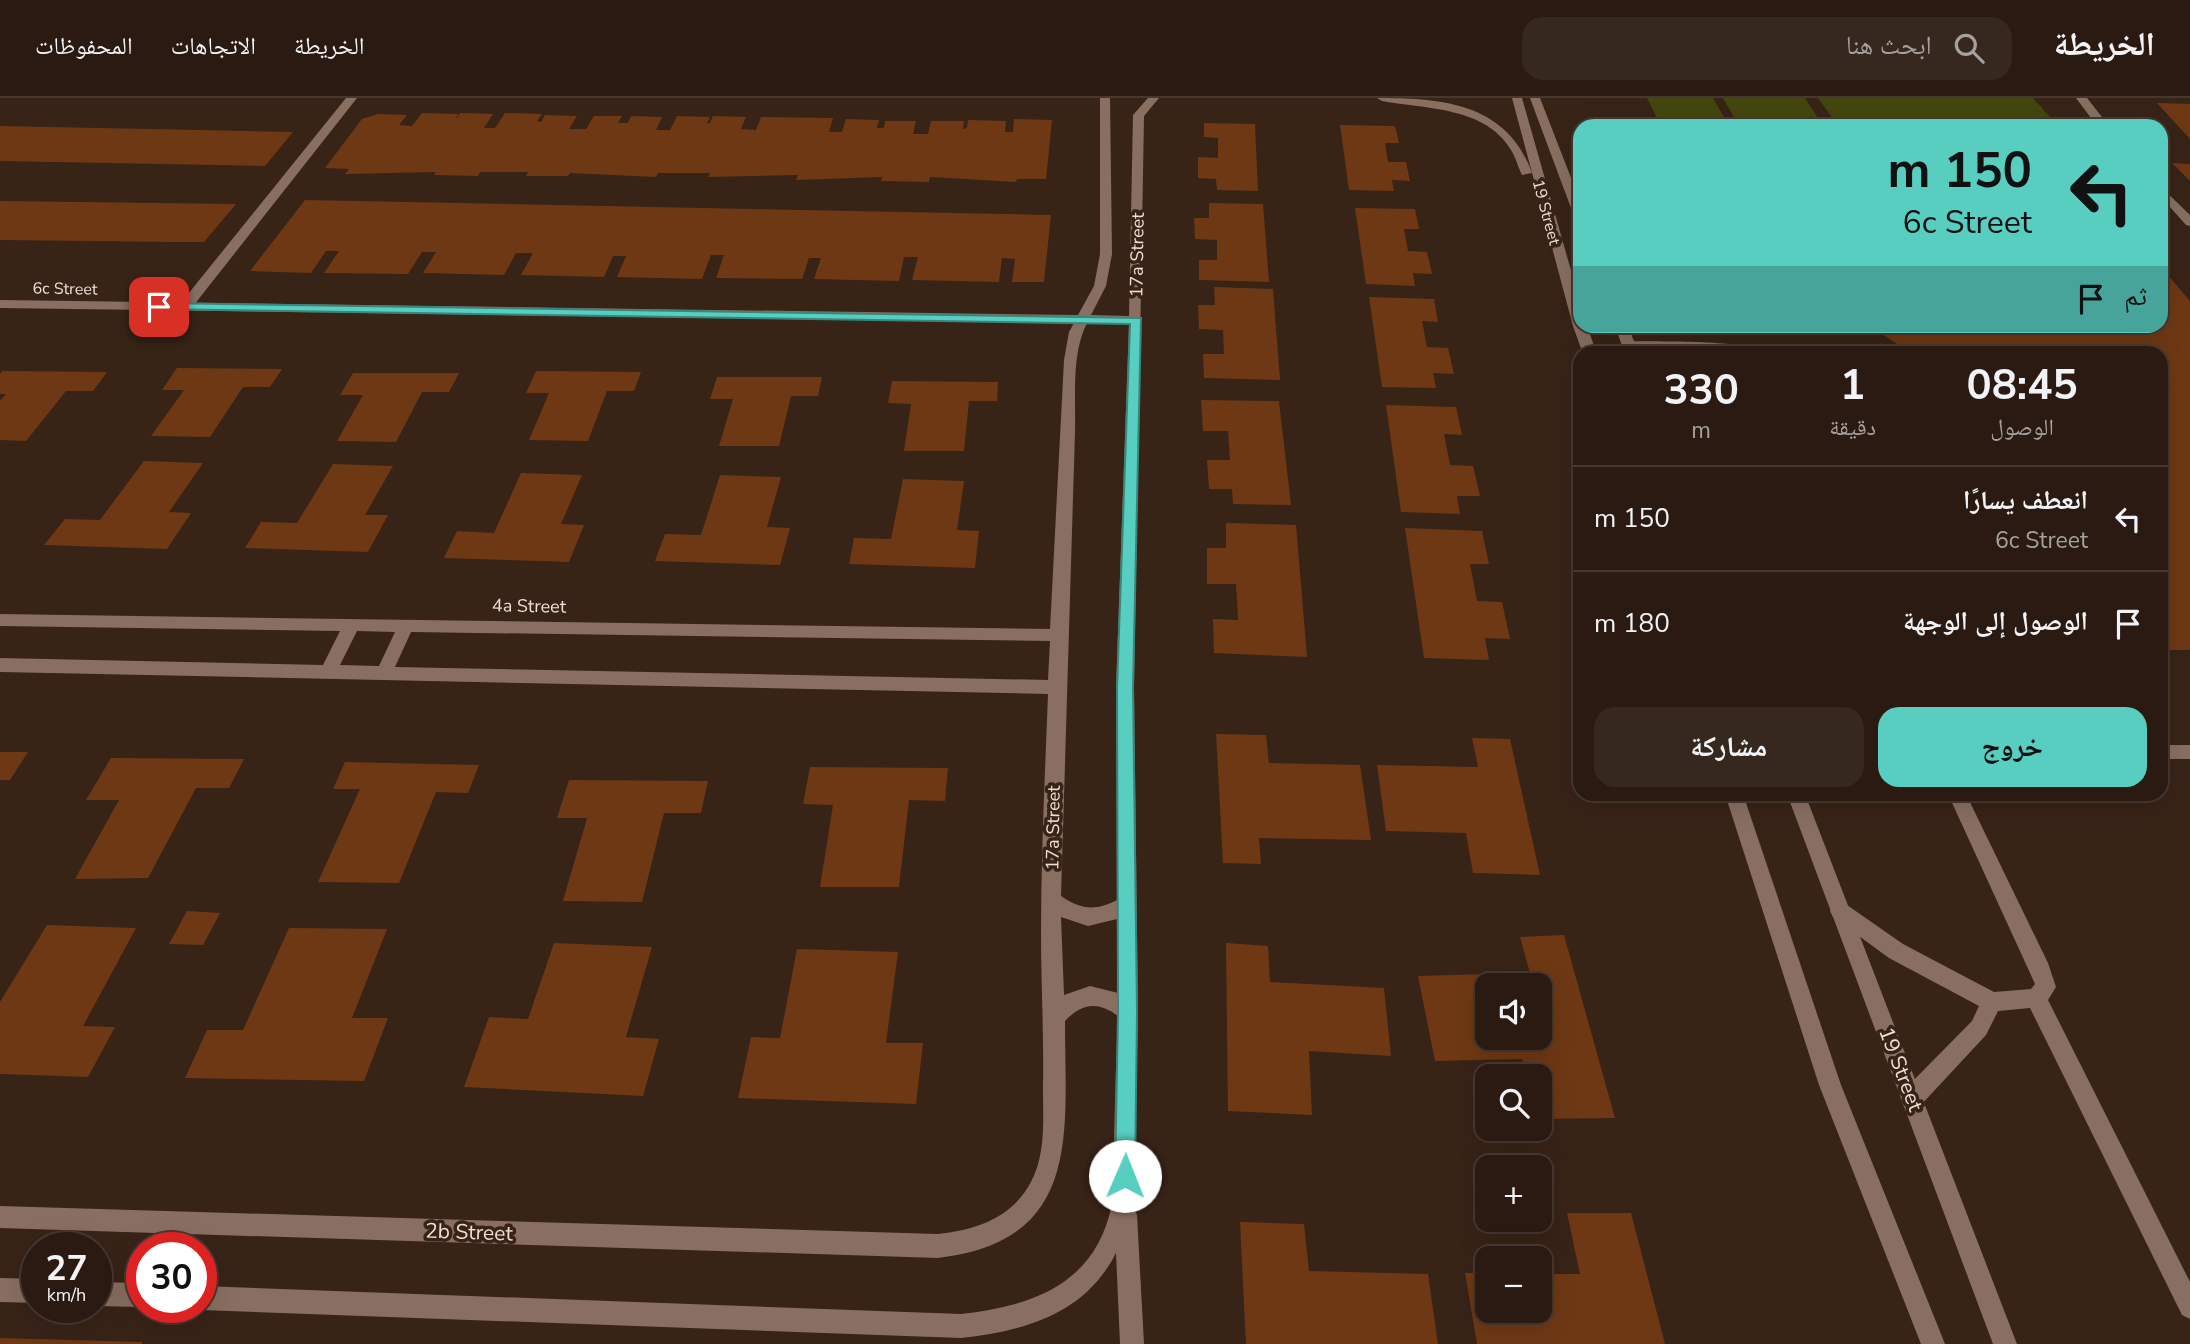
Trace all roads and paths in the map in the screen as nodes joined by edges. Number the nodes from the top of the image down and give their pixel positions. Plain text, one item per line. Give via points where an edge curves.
1 (352, 98) edge
2 (1105, 98) edge
3 (1154, 98) edge
4 (1382, 98) edge
5 (1517, 98) edge
6 (1535, 98) edge
7 (2081, 98) edge
8 (2098, 119) edge
9 (1573, 198) edge
10 (2168, 198) edge
11 (1544, 200) junction
12 (2190, 222) edge
13 (1573, 301) edge
14 (1, 306) edge
15 (185, 307) junction
16 (1084, 318) junction
17 (1136, 320) junction
18 (0, 620) edge
19 (352, 624) junction
20 (406, 625) junction
21 (1057, 635) junction
22 (0, 665) edge
23 (329, 671) junction
24 (384, 673) junction
25 (1056, 687) junction
26 (2168, 752) edge
27 (2190, 752) edge
28 (1736, 801) edge
29 (1799, 801) edge
30 (1960, 801) edge
31 (1051, 900) junction
32 (1126, 905) junction
33 (1840, 911) junction
34 (2036, 998) junction
35 (1992, 1002) junction
36 (1128, 1012) junction
37 (1055, 1017) junction
38 (1912, 1098) junction
39 (1124, 1203) junction
40 (0, 1217) edge
41 (938, 1247) joint
42 (0, 1290) edge
43 (21, 1291) edge
44 (217, 1299) edge
45 (2190, 1307) edge
46 (1132, 1344) edge
47 (1933, 1344) edge
48 (2005, 1344) edge

1 - 15 street
2 - 16 street, 17a Street via 1107,254 1100,286
3 - 17 street, 17a Street via 1139,115
4 - 11 street via 1455,109 1492,125 1516,147 1530,181
5 - 11 street, 19 Street
6 - 9 street, 19 Street
7 - 8 street
10 - 12 street
11 - 13 street, 19 Street
14 - 15 street, 6c Street
15 - 16 street, 6c Street
16 - 17 street, 6c Street
16 - 21 street, 17a Street via 1072,346
17 - 32 street, 17a Street via 1125,688
18 - 19 street, 4a Street
19 - 20 street, 4a Street
19 - 23 street
20 - 21 street, 4a Street
20 - 24 street
21 - 25 street, 17a Street
22 - 23 street
23 - 24 street
24 - 25 street
25 - 31 street, 17a Street
26 - 27 street
28 - 47 street via 1830,1085
29 - 33 street, 19 Street
30 - 34 street via 2041,970 2046,987
31 - 32 street via 1067,913 1087,919 1109,915
31 - 37 street, 17a Street
32 - 36 street, 17a Street
33 - 35 street via 1896,951
33 - 38 street, 19 Street
34 - 35 street
34 - 45 street
35 - 38 street via 1979,1028
36 - 37 street via 1115,1000 1098,995 1066,1004
36 - 39 street, 17a Street
37 - 41 street, 17a Street via 1054,1128 1046,1177 1033,1200 992,1235
38 - 48 street, 19 Street
39 - 44 street, 17a Street via 1116,1233 1101,1260 1073,1290 1028,1316 997,1323 961,1326
39 - 46 street
40 - 41 street, 2b Street
42 - 43 street

